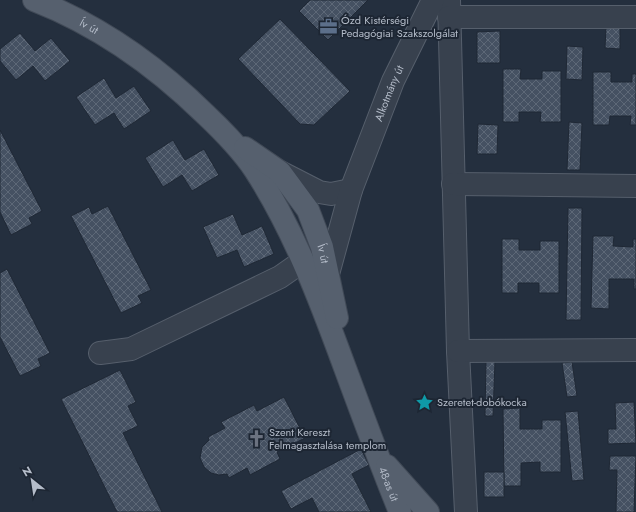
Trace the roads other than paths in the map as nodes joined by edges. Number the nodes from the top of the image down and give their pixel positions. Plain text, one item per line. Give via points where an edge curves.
1 (34, 0) edge
2 (433, 0) edge
3 (449, 8) edge
4 (636, 17) edge
5 (230, 138) junction
6 (280, 172) junction
7 (453, 184) junction
8 (636, 186) edge
9 (351, 190) junction
10 (330, 243) junction
11 (299, 252) junction
12 (636, 350) edge
13 (458, 351) junction
14 (100, 353) dead end
15 (359, 403) junction
16 (378, 457) junction
17 (400, 512) edge
18 (428, 512) edge
19 (466, 512) edge

1 - 5 main road, Ív út via 82,23 147,64 171,82
2 - 9 street, Alkotmány út via 392,81
3 - 4 street
3 - 7 street
5 - 6 main road, Ív út
5 - 11 main road, Ív út via 262,182
6 - 9 street via 319,192 331,194
6 - 10 main road, Ív út
7 - 8 street
7 - 13 street
9 - 10 street, Alkotmány út
10 - 11 street via 320,243
10 - 15 main road, Ív út via 328,274
11 - 14 street via 280,277 131,349
11 - 15 main road, Ív út
12 - 13 street
13 - 19 street
15 - 16 main road, Ív út
16 - 17 main road, 48-as út
16 - 18 main road

